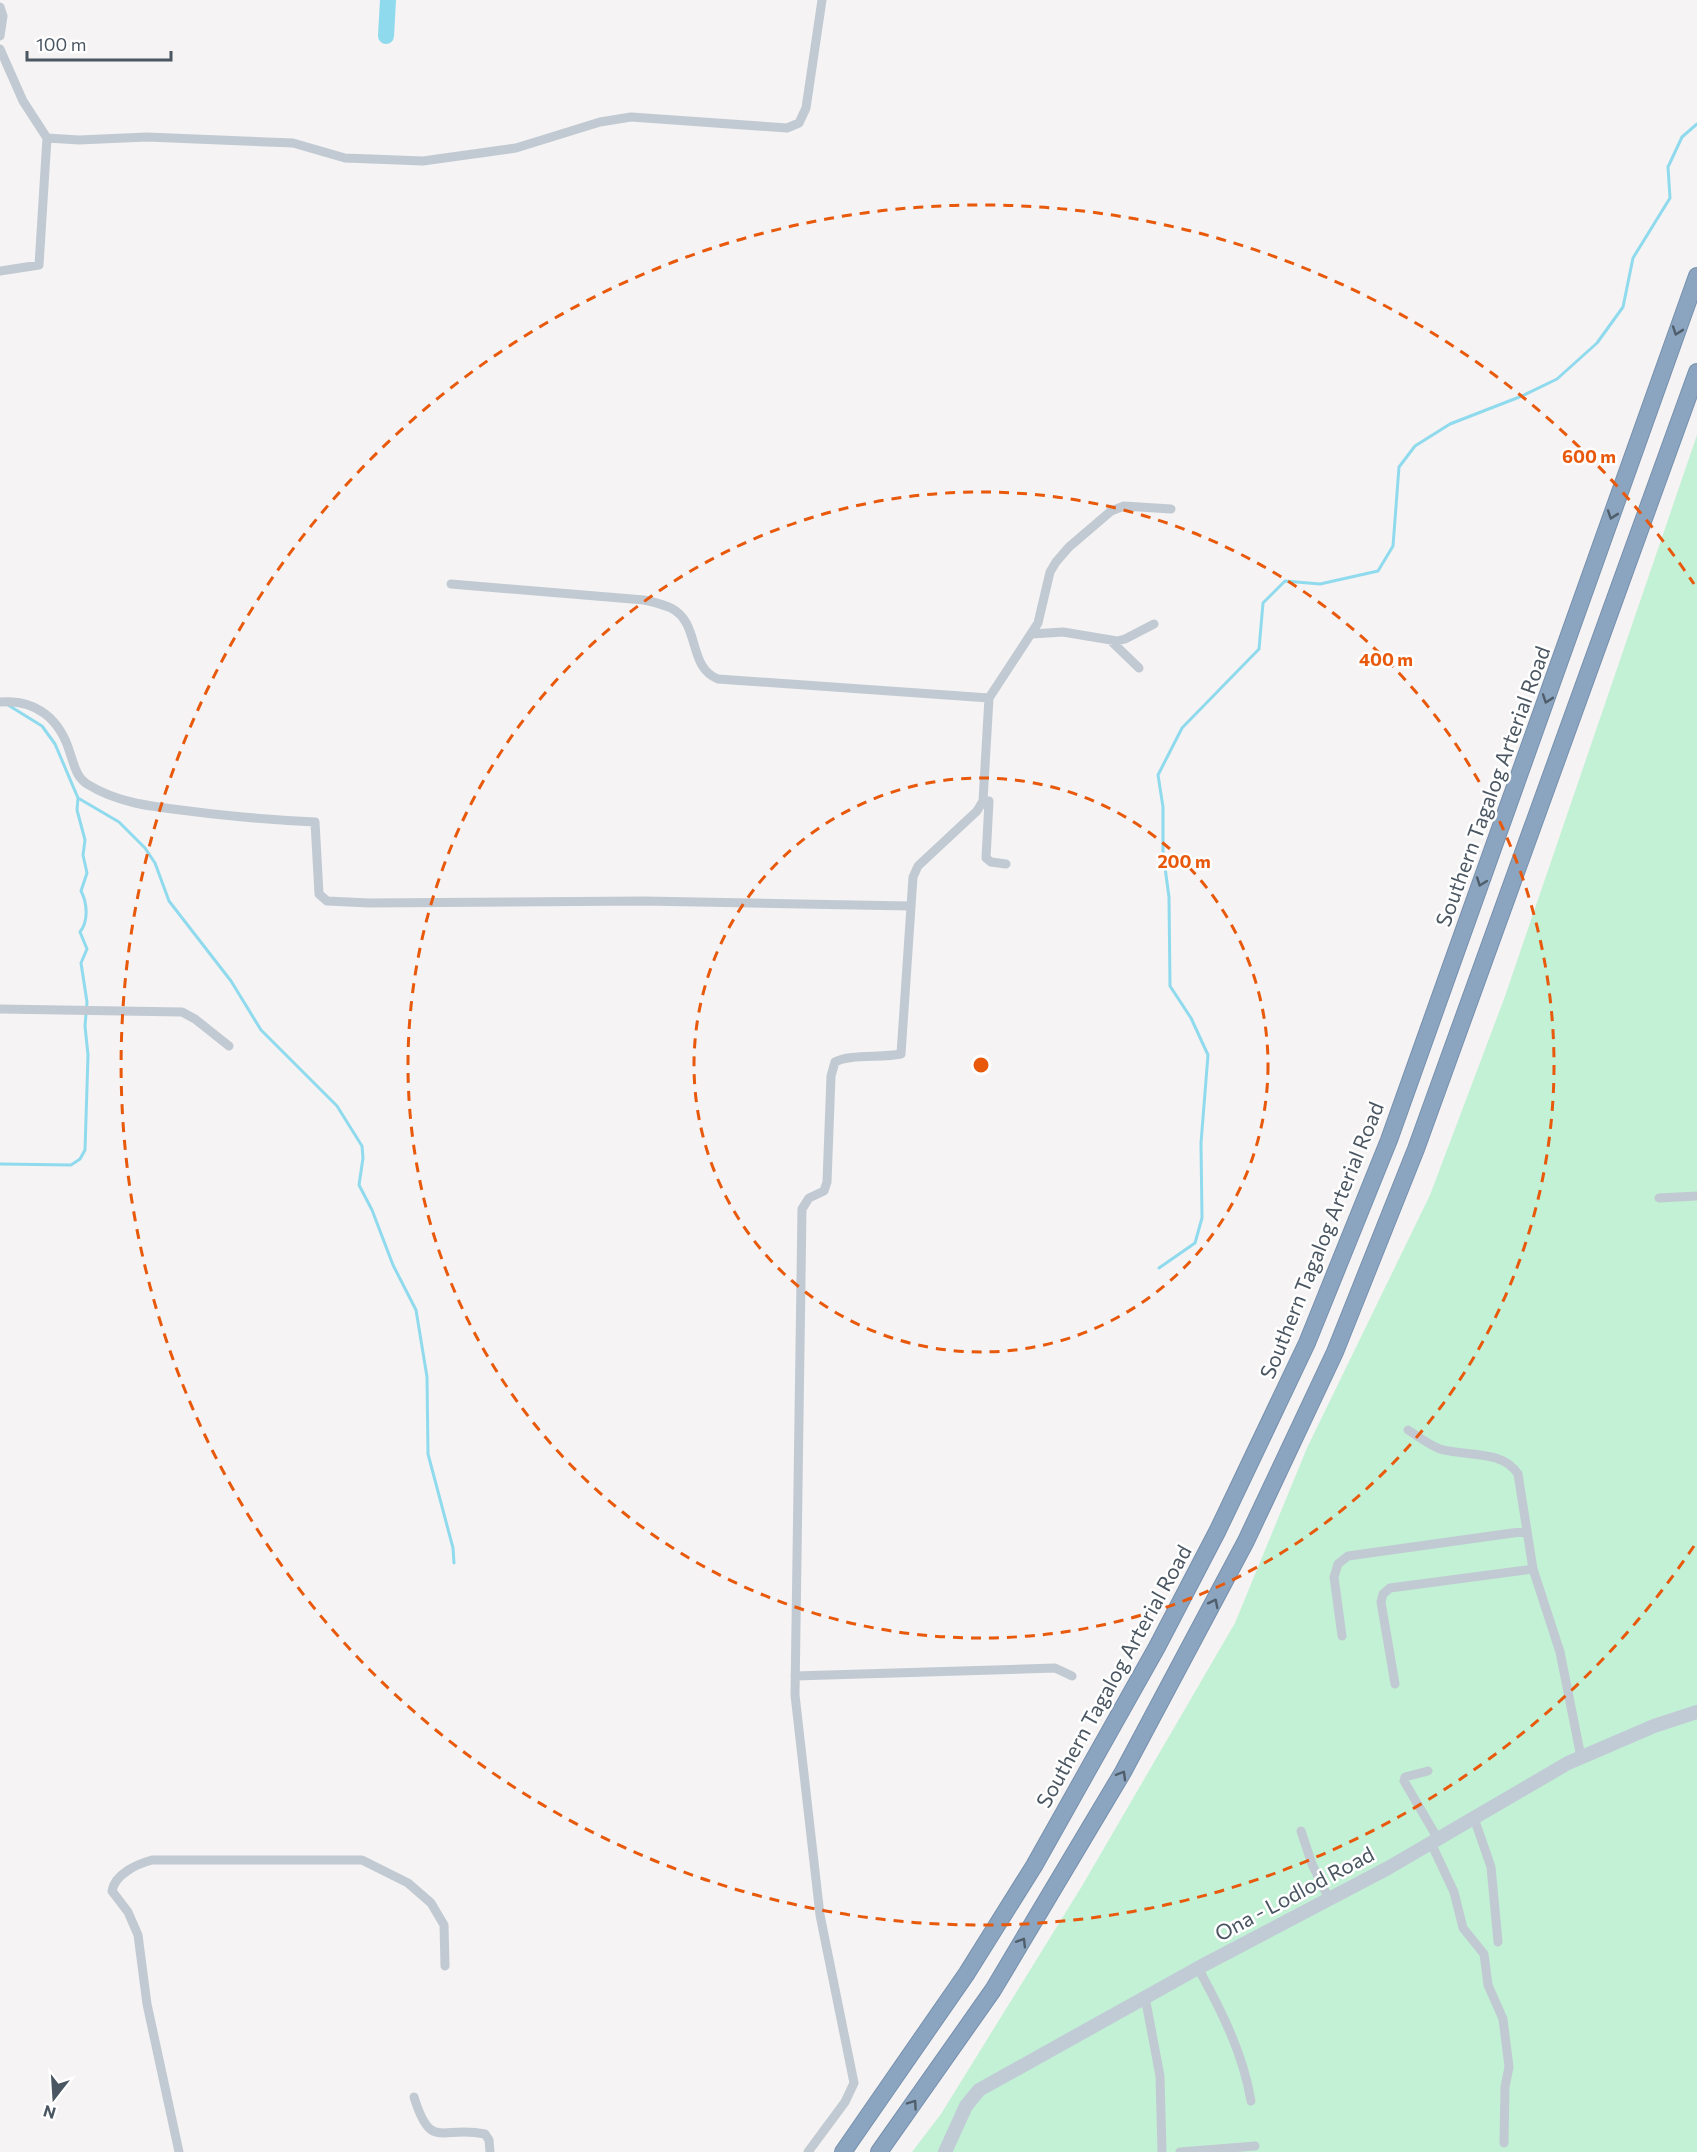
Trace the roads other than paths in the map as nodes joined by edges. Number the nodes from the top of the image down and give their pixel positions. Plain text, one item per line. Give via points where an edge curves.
1 (822, 0) edge
2 (0, 7) edge
3 (0, 36) edge
4 (0, 49) edge
5 (47, 138) junction
6 (0, 271) edge
7 (1697, 276) edge
8 (1697, 372) edge
9 (1172, 509) dead end
10 (451, 584) dead end
11 (1154, 624) dead end
12 (1032, 634) junction
13 (1109, 639) junction
14 (1139, 668) dead end
15 (989, 698) junction
16 (0, 702) edge
17 (983, 801) junction
18 (1006, 864) dead end
19 (909, 906) junction
20 (0, 1009) edge
21 (229, 1046) dead end
22 (1697, 1196) edge
23 (1659, 1198) dead end
24 (1408, 1430) dead end
25 (1527, 1531) junction
26 (1533, 1569) junction
27 (1342, 1636) dead end
28 (795, 1676) junction
29 (1072, 1676) dead end
30 (1395, 1684) dead end
31 (1697, 1712) edge
32 (1581, 1757) junction
33 (1428, 1771) dead end
34 (1474, 1818) junction
35 (1301, 1831) dead end
36 (1435, 1841) junction
37 (1329, 1899) junction
38 (1498, 1942) dead end
39 (445, 1966) dead end
40 (1198, 1968) junction
41 (1145, 1997) junction
42 (414, 2097) dead end
43 (1251, 2101) dead end
44 (1504, 2143) dead end
45 (1255, 2146) dead end
46 (179, 2152) edge
47 (490, 2152) edge
48 (808, 2152) edge
49 (843, 2152) edge
50 (879, 2152) edge
51 (945, 2152) edge
52 (1162, 2152) edge
53 (1180, 2152) edge

1 - 5 street via 806,108 799,123 787,128 631,117 600,122 516,148 423,161 345,158 293,143 147,137
2 - 3 street
4 - 5 street via 23,101
5 - 6 street via 39,265
7 -> 49 highway, Southern Tagalog Arterial Road via 1389,1140 1307,1342 1168,1628 1034,1866 967,1973
50 -> 8 highway via 993,1990 1123,1772 1241,1551 1335,1352 1416,1149
9 - 12 street via 1124,506 1111,511 1069,547 1050,572 1041,616
10 - 15 street via 644,600 672,609 688,627 702,669 718,679
11 - 13 street via 1125,639
12 - 13 street via 1063,632
12 - 15 street
13 - 14 street
15 - 17 street
16 - 19 street via 14,700 50,716 79,776 116,799 240,819 315,822 319,894 327,901
17 - 18 street via 989,801 986,858
17 - 19 street via 918,866
19 - 28 street via 901,1054 844,1057 835,1062 831,1076 827,1182 824,1191 809,1198 802,1209
20 - 21 street via 182,1012
22 - 23 street
24 - 25 street via 1434,1447 1511,1464 1518,1474
25 - 26 street
25 - 27 street via 1348,1556 1338,1564 1334,1577
26 - 30 street via 1390,1588 1381,1602
26 - 32 street via 1560,1652
28 - 29 street via 1055,1668
28 - 48 street via 820,1915 854,2083 845,2102
31 - 32 main road, Ona - Lodlod Road
32 - 34 main road, Ona - Lodlod Road
33 - 36 street via 1404,1781
34 - 36 main road, Ona - Lodlod Road
34 - 38 street via 1491,1867
35 - 37 street
36 - 37 main road, Ona - Lodlod Road
36 - 44 street via 1463,1928 1484,1954 1488,1985 1505,2028 1509,2067
37 - 40 main road, Ona - Lodlod Road
39 - 46 street via 444,1925 431,1903 408,1883 362,1860 152,1860 133,1867 116,1880 112,1891 128,1912 138,1935 147,2004
40 - 41 main road, Ona - Lodlod Road
40 - 43 street via 1218,2003 1246,2072
41 - 51 main road, Ona - Lodlod Road via 980,2090 966,2106
41 - 52 street via 1160,2076
42 - 47 street via 422,2122 430,2132 485,2134
45 - 53 street

